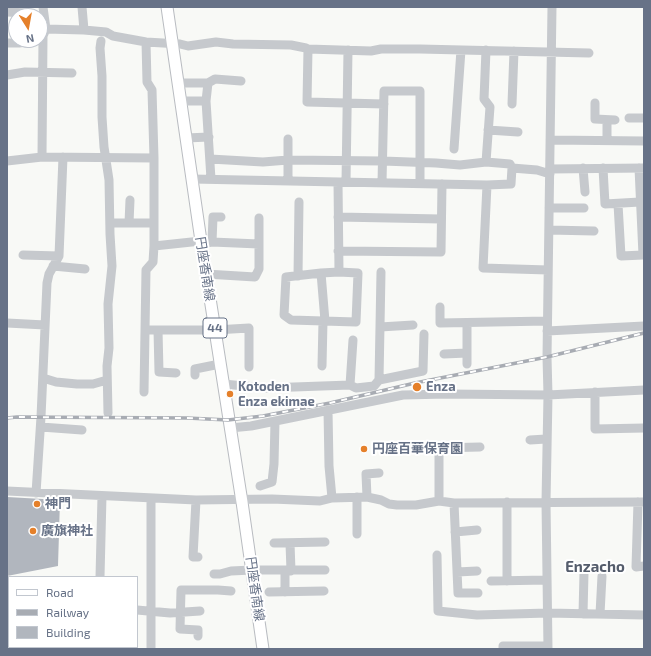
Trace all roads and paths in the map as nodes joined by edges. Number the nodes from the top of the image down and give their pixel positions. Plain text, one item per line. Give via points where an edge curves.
1 (82, 7) edge
2 (167, 7) edge
3 (552, 7) edge
4 (84, 30) junction
5 (48, 33) edge
6 (101, 41) dead end
7 (146, 42) junction
8 (172, 43) junction
9 (42, 48) edge
10 (308, 49) junction
11 (348, 50) junction
12 (461, 50) junction
13 (486, 50) junction
14 (514, 51) junction
15 (552, 52) junction
16 (589, 53) dead end
17 (43, 73) junction
18 (72, 73) dead end
19 (7, 75) edge
20 (241, 81) dead end
21 (178, 83) junction
22 (208, 83) junction
23 (181, 101) junction
24 (206, 101) junction
25 (347, 103) junction
26 (595, 103) dead end
27 (384, 104) junction
28 (512, 104) dead end
29 (629, 118) dead end
30 (644, 118) edge
31 (488, 130) junction
32 (518, 132) dead end
33 (209, 137) junction
34 (186, 138) junction
35 (288, 139) dead end
36 (550, 140) junction
37 (608, 140) junction
38 (644, 141) edge
39 (454, 149) dead end
40 (42, 157) junction
41 (63, 157) junction
42 (106, 157) junction
43 (154, 158) junction
44 (210, 159) junction
45 (288, 160) junction
46 (7, 161) edge
47 (346, 161) junction
48 (383, 161) junction
49 (486, 162) junction
50 (420, 163) junction
51 (512, 168) junction
52 (583, 168) junction
53 (603, 168) junction
54 (641, 168) edge
55 (550, 172) junction
56 (192, 179) junction
57 (211, 179) junction
58 (288, 181) junction
59 (342, 182) junction
60 (382, 183) junction
61 (420, 184) junction
62 (442, 184) junction
63 (487, 185) junction
64 (585, 192) dead end
65 (130, 200) dead end
66 (299, 202) dead end
67 (640, 202) junction
68 (618, 204) junction
69 (549, 208) junction
70 (584, 208) dead end
71 (221, 217) dead end
72 (338, 217) junction
73 (259, 218) dead end
74 (441, 219) junction
75 (114, 223) dead end
76 (129, 223) junction
77 (154, 223) junction
78 (549, 230) junction
79 (594, 231) dead end
80 (205, 243) junction
81 (259, 244) junction
82 (154, 246) junction
83 (338, 251) junction
84 (23, 255) dead end
85 (59, 256) junction
86 (53, 266) junction
87 (85, 269) dead end
88 (548, 270) junction
89 (339, 272) junction
90 (381, 272) dead end
91 (321, 273) junction
92 (206, 274) junction
93 (298, 276) junction
94 (440, 307) dead end
95 (324, 321) junction
96 (7, 323) edge
97 (467, 323) junction
98 (45, 324) junction
99 (413, 325) dead end
100 (547, 326) junction
101 (644, 326) edge
102 (380, 327) junction
103 (145, 330) junction
104 (158, 330) junction
105 (215, 330) junction
106 (424, 334) dead end
107 (352, 340) dead end
108 (467, 353) junction
109 (444, 354) dead end
110 (220, 364) junction
111 (467, 364) dead end
112 (322, 366) dead end
113 (249, 367) dead end
114 (176, 373) dead end
115 (195, 375) dead end
116 (43, 378) junction
117 (107, 380) junction
118 (379, 380) junction
119 (223, 384) junction
120 (350, 385) junction
121 (644, 390) edge
122 (144, 392) dead end
123 (595, 392) junction
124 (548, 395) junction
125 (328, 410) junction
126 (108, 413) dead end
127 (275, 421) junction
128 (41, 427) junction
129 (230, 428) junction
130 (644, 428) edge
131 (82, 430) dead end
132 (546, 439) junction
133 (530, 440) dead end
134 (480, 447) dead end
135 (379, 473) dead end
136 (260, 486) dead end
137 (7, 491) edge
138 (36, 493) junction
139 (102, 496) junction
140 (357, 497) junction
141 (367, 497) junction
142 (150, 498) junction
143 (332, 498) junction
144 (196, 500) junction
145 (242, 500) junction
146 (439, 501) junction
147 (507, 502) junction
148 (546, 502) junction
149 (641, 502) edge
150 (454, 503) junction
151 (477, 530) dead end
152 (455, 532) junction
153 (357, 534) dead end
154 (325, 542) dead end
155 (274, 543) dead end
156 (290, 543) junction
157 (437, 555) dead end
158 (198, 557) dead end
159 (644, 566) edge
160 (252, 570) junction
161 (325, 570) dead end
162 (288, 571) junction
163 (477, 571) dead end
164 (457, 572) junction
165 (584, 573) dead end
166 (100, 576) edge
167 (602, 576) dead end
168 (547, 580) junction
169 (491, 581) dead end
170 (507, 581) junction
171 (218, 590) junction
172 (230, 591) dead end
173 (324, 591) dead end
174 (269, 592) dead end
175 (285, 592) junction
176 (478, 593) dead end
177 (138, 610) edge
178 (151, 611) junction
179 (200, 611) dead end
180 (181, 612) junction
181 (548, 613) junction
182 (583, 614) junction
183 (600, 614) junction
184 (644, 615) edge
185 (198, 636) dead end
186 (548, 647) edge
187 (151, 649) edge
188 (263, 649) edge
189 (503, 649) edge

1 - 4 street
2 - 8 main road, 円座香南線 / 44
3 - 15 street
4 - 5 street
4 - 7 street via 106,32 112,36
6 - 42 street via 103,142
7 - 8 street
7 - 43 street via 147,82 152,90
8 - 10 street via 188,46 216,42 291,45
8 - 21 main road, 円座香南線 / 44
9 - 17 street
10 - 11 street
10 - 25 street via 306,102
11 - 12 street
11 - 25 street
12 - 13 street
12 - 39 street
13 - 14 street
13 - 31 street via 484,99 490,107
14 - 15 street
14 - 28 street
15 - 16 street
15 - 36 street
17 - 18 street
17 - 19 street
17 - 40 street
20 - 22 street via 214,79
21 - 22 street
21 - 23 main road, 円座香南線 / 44
22 - 24 street
23 - 24 street
23 - 34 main road, 円座香南線 / 44
24 - 33 street
25 - 27 street
25 - 47 street
26 - 37 street via 595,119 611,120
27 - 48 street
27 - 50 street via 384,91 420,91
29 - 30 street
31 - 32 street
31 - 49 street
33 - 34 street
33 - 44 street
34 - 56 main road, 円座香南線 / 44
35 - 45 street
36 - 37 street
36 - 55 street
37 - 38 street
40 - 41 street
40 - 46 street
41 - 42 street
41 - 85 street
42 - 43 street
42 - 117 street via 110,180 112,266 108,304
43 - 77 street
44 - 45 street via 250,162
44 - 57 street
45 - 47 street
45 - 58 street
47 - 48 street
47 - 59 street
48 - 50 street
48 - 60 street
49 - 50 street via 460,165
49 - 51 street via 510,164
50 - 61 street
51 - 55 street
51 - 63 street via 512,184
52 - 53 street
52 - 55 street
52 - 64 street
53 - 54 street
53 - 68 street via 605,204
54 - 67 street
55 - 69 street
56 - 57 street
56 - 80 main road, 円座香南線 / 44
57 - 58 street
58 - 59 street
59 - 60 street
59 - 72 street
60 - 61 street
61 - 62 street
62 - 63 street
62 - 74 street
63 - 88 street via 483,268
65 - 76 street
66 - 93 street
67 - 68 street
67 - 68 street via 643,255 621,256
69 - 70 street
69 - 78 street
71 - 80 street via 213,217
72 - 74 street
72 - 83 street
73 - 81 street
74 - 83 street via 441,252
75 - 76 street
76 - 77 street
77 - 82 street
78 - 79 street
78 - 88 street
80 - 81 street
80 - 82 street
80 - 92 main road, 円座香南線 / 44
81 - 92 street via 259,270 255,277
82 - 103 street via 153,262 146,270
83 - 89 street
84 - 85 street
85 - 86 street
86 - 87 street
86 - 98 street via 47,283
88 - 100 street
89 - 91 street
89 - 95 street via 358,273 356,322
90 - 102 street
91 - 93 street
91 - 95 street
92 - 105 main road, 円座香南線 / 44
93 - 95 street via 286,277 284,315 291,320
94 - 97 street via 440,323
95 - 112 street
96 - 98 street
97 - 100 street
97 - 108 street
98 - 116 street
99 - 102 street
100 - 101 street
100 - 124 street
102 - 118 street
103 - 104 street
103 - 122 street
104 - 105 street
104 - 114 street via 159,372
105 - 110 main road, 円座香南線 / 44
105 - 113 street via 249,328
106 - 118 street via 423,371
107 - 120 street
108 - 109 street
108 - 111 street
110 - 115 street via 195,369
110 - 119 main road, 円座香南線 / 44
116 - 117 street via 76,384 93,384
116 - 128 street
117 - 126 street
118 - 120 street via 374,386 356,388
119 - 120 street via 266,388
119 - 129 main road, 円座香南線 / 44
121 - 123 street
123 - 124 street
123 - 130 street via 595,429
124 - 125 street via 403,395
124 - 132 street
125 - 127 street
125 - 143 street
127 - 129 street
127 - 136 street via 272,482
128 - 131 street
128 - 138 street
129 - 145 main road, 円座香南線 / 44
132 - 133 street
132 - 148 street
134 - 146 street via 439,448
135 - 141 street via 366,474
137 - 138 street
138 - 139 street
139 - 142 street
139 - 166 street
140 - 141 street
140 - 143 street
140 - 153 street
141 - 146 street via 397,505
142 - 144 street
142 - 178 street
143 - 145 street via 320,501
144 - 145 street
144 - 158 street via 194,557
145 - 160 main road, 円座香南線 / 44
146 - 150 street
147 - 148 street
147 - 150 street
147 - 170 street
148 - 149 street
148 - 168 street
149 - 159 street via 636,566
150 - 152 street
151 - 152 street
152 - 164 street
154 - 156 street
155 - 156 street
156 - 162 street
157 - 181 street via 438,611 477,615
160 - 162 street
160 - 171 street via 216,574
160 - 188 main road, 円座香南線 / 44
161 - 162 street
162 - 175 street
163 - 164 street
164 - 176 street via 458,593
165 - 182 street
167 - 183 street
168 - 170 street
168 - 181 street
169 - 170 street
171 - 172 street
171 - 180 street via 181,590
173 - 175 street
174 - 175 street
177 - 178 street
178 - 180 street
178 - 187 street
179 - 180 street
180 - 185 street via 180,629 198,630
181 - 182 street
181 - 186 street
182 - 183 street
183 - 184 street
186 - 189 street via 503,646

